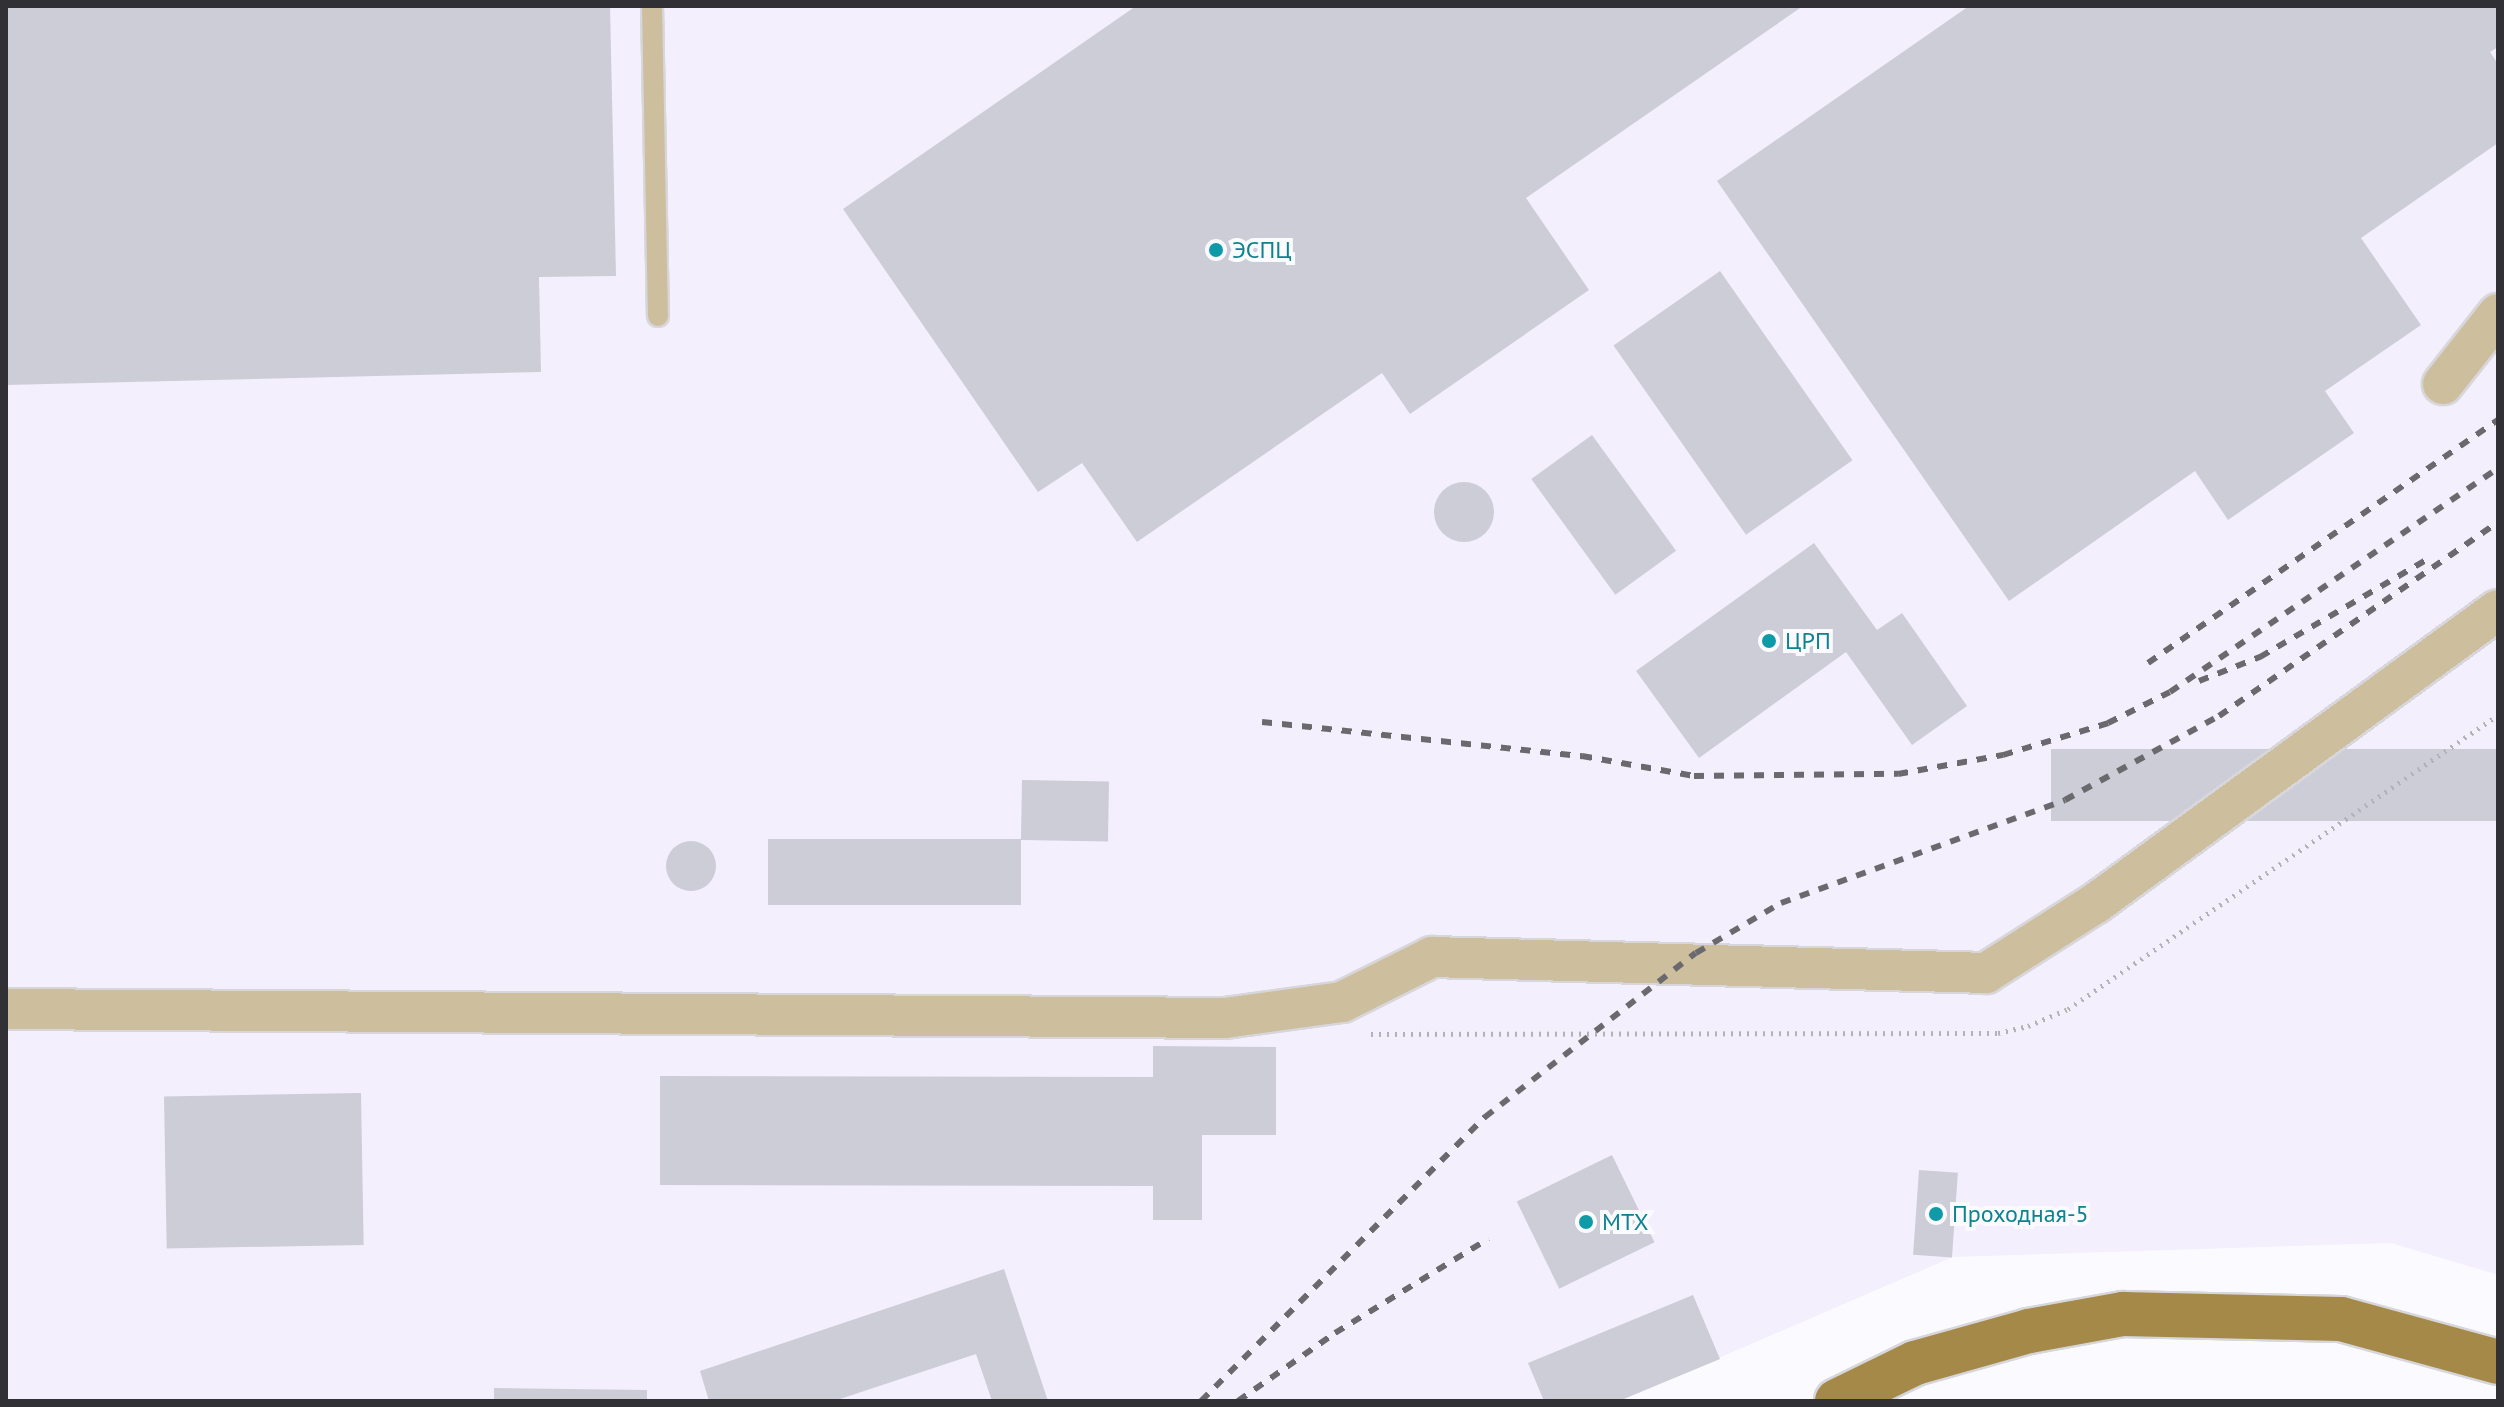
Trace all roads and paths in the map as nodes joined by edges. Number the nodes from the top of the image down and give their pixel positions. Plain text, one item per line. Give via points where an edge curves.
1 (652, 6) edge
2 (2498, 314) edge
3 (658, 316) dead end
4 (2443, 384) dead end
5 (2498, 610) edge
6 (6, 1009) edge
7 (2498, 1362) edge
8 (1837, 1401) edge

1 - 3 lane
2 - 4 street
5 - 6 street via 2096,903 1986,973 1432,957 1342,1002 1225,1018
7 - 8 main road via 2341,1319 2123,1314 2029,1331 1915,1363

